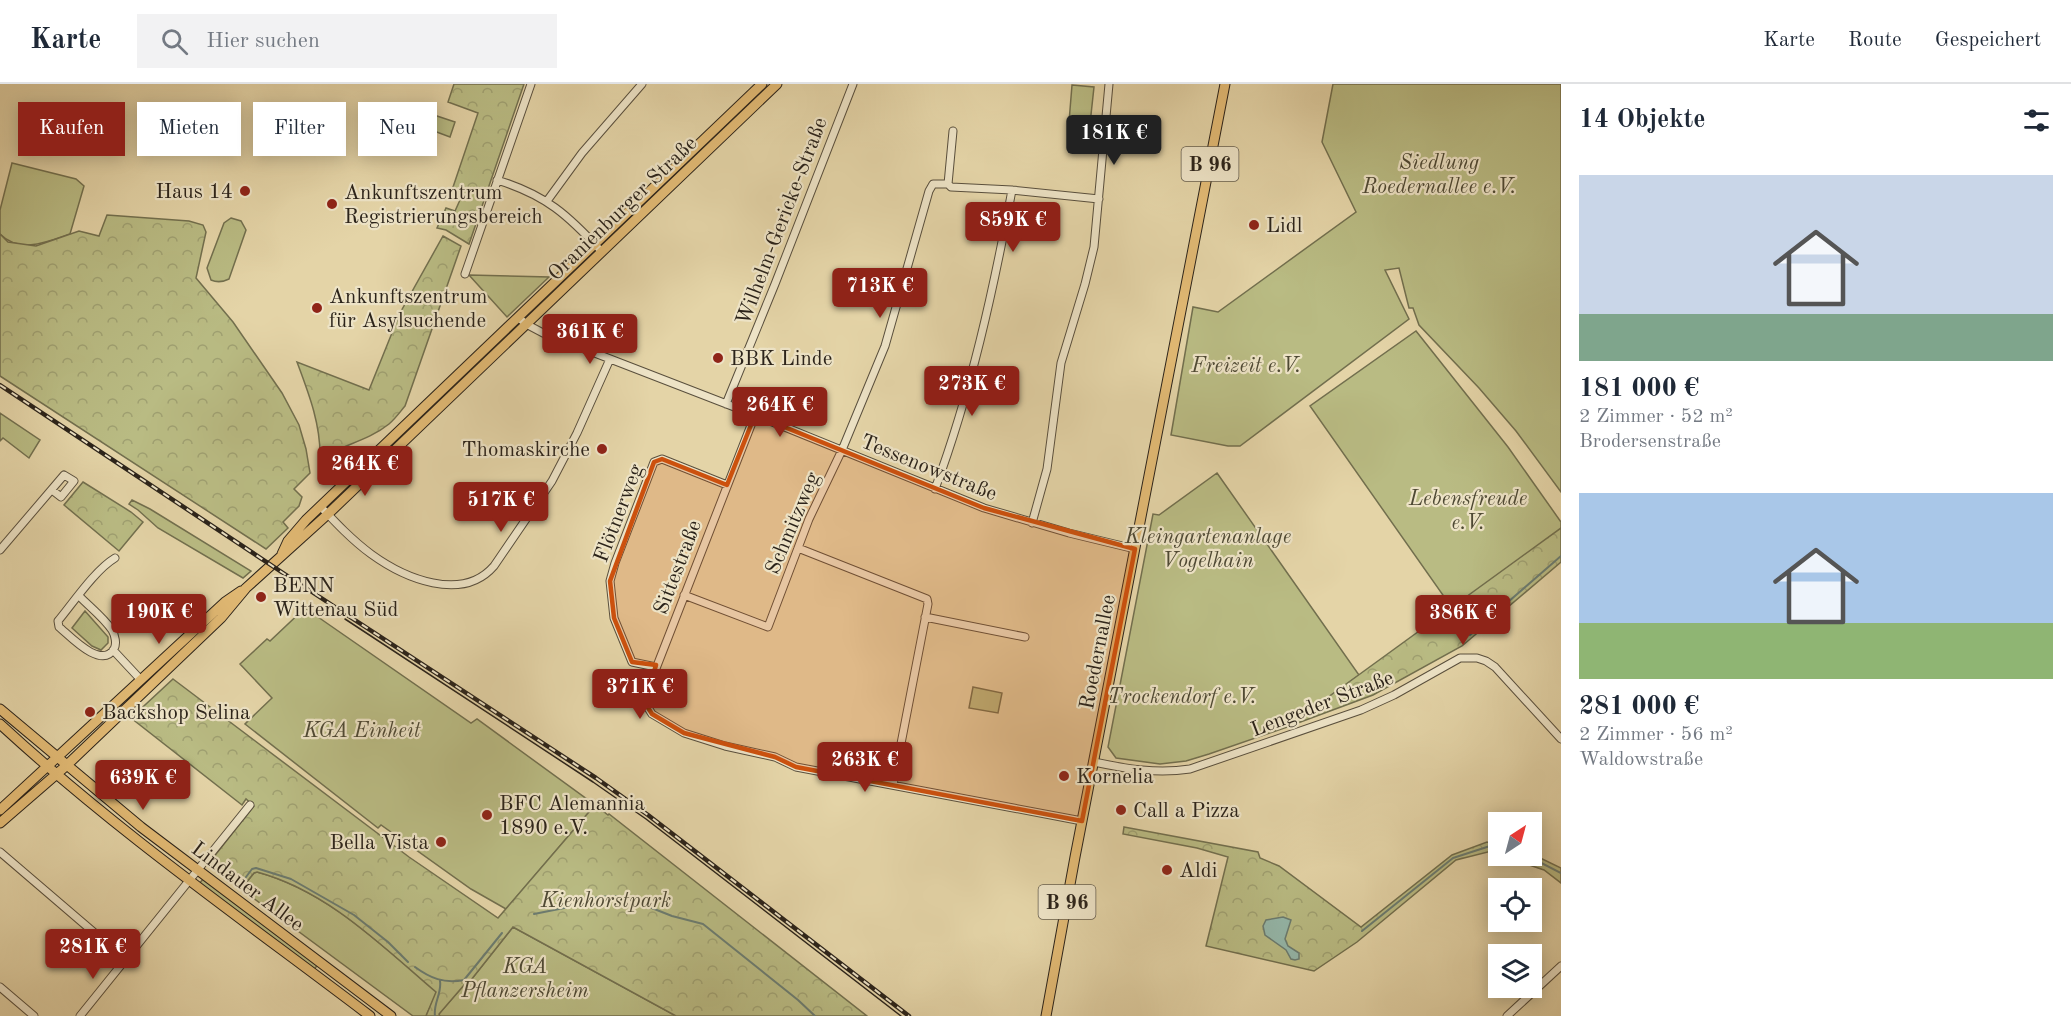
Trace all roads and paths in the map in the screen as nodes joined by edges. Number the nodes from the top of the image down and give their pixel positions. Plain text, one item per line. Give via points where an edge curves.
1 (531, 84) edge
2 (762, 84) edge
3 (853, 84) edge
4 (1109, 84) edge
5 (1225, 84) edge
6 (640, 85) edge
7 (773, 85) edge
8 (953, 131) dead end
9 (497, 180) junction
10 (948, 184) junction
11 (1012, 190) junction
12 (1099, 199) junction
13 (547, 201) junction
14 (598, 248) junction
15 (465, 274) dead end
16 (518, 317) junction
17 (526, 324) junction
18 (610, 359) junction
19 (726, 404) junction
20 (755, 415) junction
21 (842, 450) junction
22 (727, 485) junction
23 (935, 489) junction
24 (52, 490) dead end
25 (320, 506) junction
26 (328, 514) junction
27 (1032, 523) junction
28 (798, 548) junction
29 (1135, 549) junction
30 (0, 550) edge
31 (282, 554) junction
32 (115, 558) dead end
33 (684, 595) junction
34 (79, 596) junction
35 (925, 617) junction
36 (1025, 637) dead end
37 (113, 650) junction
38 (656, 667) junction
39 (145, 684) junction
40 (0, 710) edge
41 (0, 724) edge
42 (1561, 739) edge
43 (58, 757) junction
44 (1094, 762) junction
45 (67, 765) junction
46 (48, 767) junction
47 (57, 774) junction
48 (893, 785) junction
49 (250, 805) dead end
50 (0, 810) edge
51 (1082, 821) junction
52 (0, 823) edge
53 (0, 852) edge
54 (196, 870) junction
55 (189, 880) junction
56 (125, 959) junction
57 (1561, 966) edge
58 (0, 987) edge
59 (82, 1015) edge
60 (34, 1016) edge
61 (370, 1016) edge
62 (391, 1016) edge
63 (1046, 1016) edge
64 (1508, 1016) edge

1 - 9 street
2 - 14 main road, Oranienburger Straße
3 - 19 street, Wilhelm-Gericke-Straße
4 - 12 street
5 - 29 main road, Roedernallee / B 96
6 - 13 street
7 - 14 main road, Oranienburger Straße
8 - 10 street
9 - 13 street
9 - 15 street
10 - 11 street
10 - 21 street, Schmitzweg via 933,184 929,191 885,346
11 - 12 street
11 - 23 street via 975,365
12 - 27 street via 1094,246 1061,363 1047,469
13 - 14 street
14 - 16 main road, Oranienburger Straße
14 - 17 main road, Oranienburger Straße
16 - 17 street, Tessenowstraße
16 - 25 main road, Oranienburger Straße
17 - 18 street, Tessenowstraße
17 - 26 main road, Oranienburger Straße
18 - 19 street, Tessenowstraße
18 - 26 street via 552,481 482,578 449,585 401,571 371,554
19 - 20 street, Tessenowstraße
20 - 21 street, Tessenowstraße
20 - 22 street, Sittestraße
21 - 23 street, Tessenowstraße
21 - 28 street, Schmitzweg
22 - 33 street, Sittestraße
22 - 38 street, Flötnerweg via 662,459 654,462 610,581 614,618 632,662
23 - 27 street, Tessenowstraße
24 - 30 street
25 - 26 street
25 - 31 main road, Oranienburger Straße
26 - 31 main road, Oranienburger Straße
27 - 29 street, Tessenowstraße
28 - 33 street, Schmitzweg via 768,627
28 - 35 street via 927,602
29 - 44 main road, Roedernallee / B 96
31 - 39 main road, Oranienburger Straße via 246,588 229,598
32 - 34 street
33 - 38 street, Sittestraße
34 - 37 street via 113,631
34 - 37 street via 58,621 59,627 98,656
35 - 36 street
35 - 48 street
37 - 39 street
38 - 48 street, Sittestraße via 645,703 652,714 684,733 775,757 796,767
39 - 43 main road
39 - 45 main road
40 - 43 main road, Lindauer Allee
41 - 46 main road, Lindauer Allee
42 - 44 street, Lengeder Straße via 1495,667 1468,657 1451,662 1361,710 1190,769 1147,772
43 - 45 main road, Lindauer Allee
43 - 46 main road
44 - 51 main road, Roedernallee / B 96
45 - 47 main road
45 - 54 main road, Lindauer Allee
46 - 47 main road, Lindauer Allee
46 - 50 main road
47 - 52 main road
47 - 55 main road, Lindauer Allee
48 - 51 street
49 - 54 street
51 - 63 main road, Roedernallee / B 96
53 - 56 street
54 - 55 street
54 - 62 main road, Lindauer Allee
55 - 56 street
55 - 61 main road, Lindauer Allee
56 - 59 street
57 - 64 street
58 - 60 street

